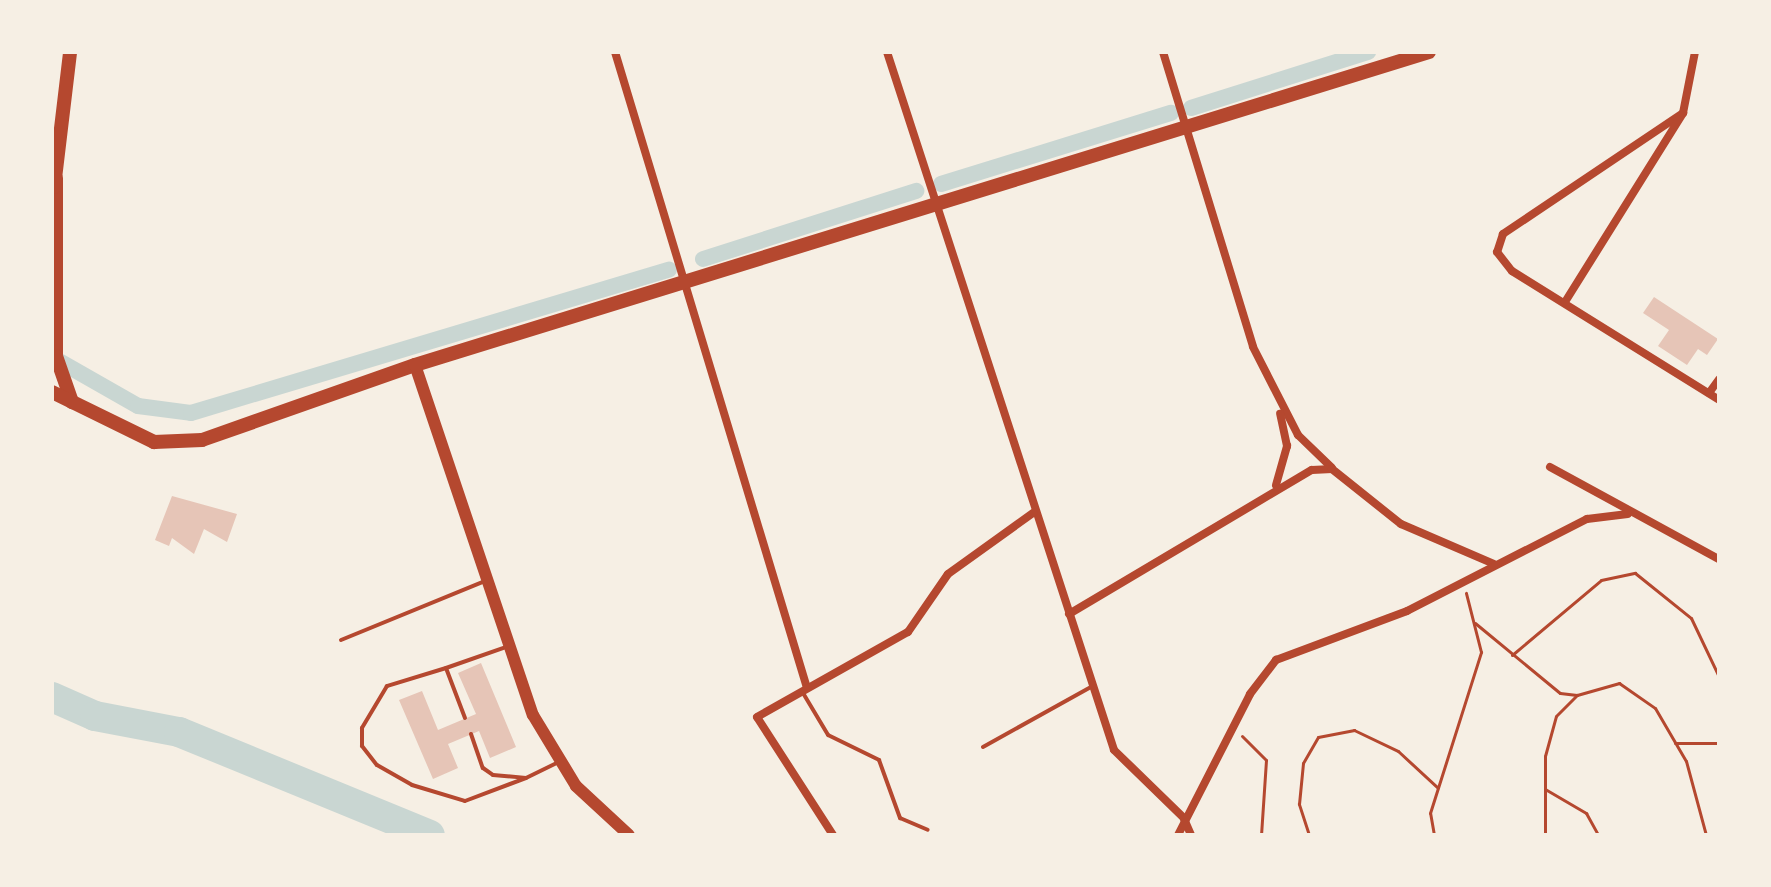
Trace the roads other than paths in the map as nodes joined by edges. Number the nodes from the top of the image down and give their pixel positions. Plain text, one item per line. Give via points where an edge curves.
1 (70, 52) edge
2 (615, 52) edge
3 (887, 52) edge
4 (1163, 52) edge
5 (1429, 52) edge
6 (1695, 52) edge
7 (1683, 113) junction
8 (1185, 127) junction
9 (56, 178) junction
10 (52, 194) edge
11 (934, 204) junction
12 (684, 282) junction
13 (1565, 302) junction
14 (415, 365) junction
15 (1719, 379) edge
16 (52, 392) edge
17 (1709, 393) junction
18 (1276, 400) junction
19 (1719, 400) edge
20 (72, 402) junction
21 (1550, 467) dead end
22 (1332, 469) junction
23 (1275, 486) junction
24 (1033, 513) junction
25 (1628, 514) junction
26 (1719, 559) edge
27 (1494, 564) junction
28 (489, 579) junction
29 (1069, 614) junction
30 (341, 640) dead end
31 (509, 646) junction
32 (446, 668) junction
33 (1093, 686) junction
34 (804, 689) junction
35 (465, 718) dead end
36 (471, 734) dead end
37 (983, 747) dead end
38 (559, 762) junction
39 (526, 778) junction
40 (1184, 818) junction
41 (928, 830) dead end
42 (629, 835) edge
43 (833, 835) edge
44 (1178, 835) edge
45 (1191, 835) edge

1 - 9 main road
2 - 12 street
3 - 11 street
4 - 8 street
5 - 8 main road
6 - 7 street
7 - 13 street
7 - 13 street via 1497,242 1501,261
8 - 11 main road
8 - 18 street
9 - 10 main road
9 - 20 main road via 56,356
11 - 12 main road
11 - 24 street
12 - 14 main road
12 - 34 street
13 - 17 street
14 - 20 main road via 177,444 143,438
14 - 28 main road
15 - 17 street
16 - 20 main road
17 - 19 street
18 - 22 street
18 - 23 street via 1287,446
21 - 25 street
22 - 23 street
22 - 27 street via 1401,524
23 - 29 street via 1233,519
24 - 29 street
24 - 34 street via 948,574 908,632
25 - 26 street
25 - 27 street via 1587,519
27 - 40 street via 1463,583 1276,660
28 - 30 lane
28 - 31 main road
29 - 33 street
31 - 32 lane
31 - 38 main road
32 - 35 lane
32 - 39 lane via 387,686 362,728 362,746 377,765 412,785 465,801
33 - 37 lane
33 - 40 street via 1119,758
34 - 41 lane via 828,735 879,760 900,818
34 - 43 street via 756,723
36 - 39 lane via 483,768
38 - 39 lane
38 - 42 main road
40 - 44 street
40 - 45 street

